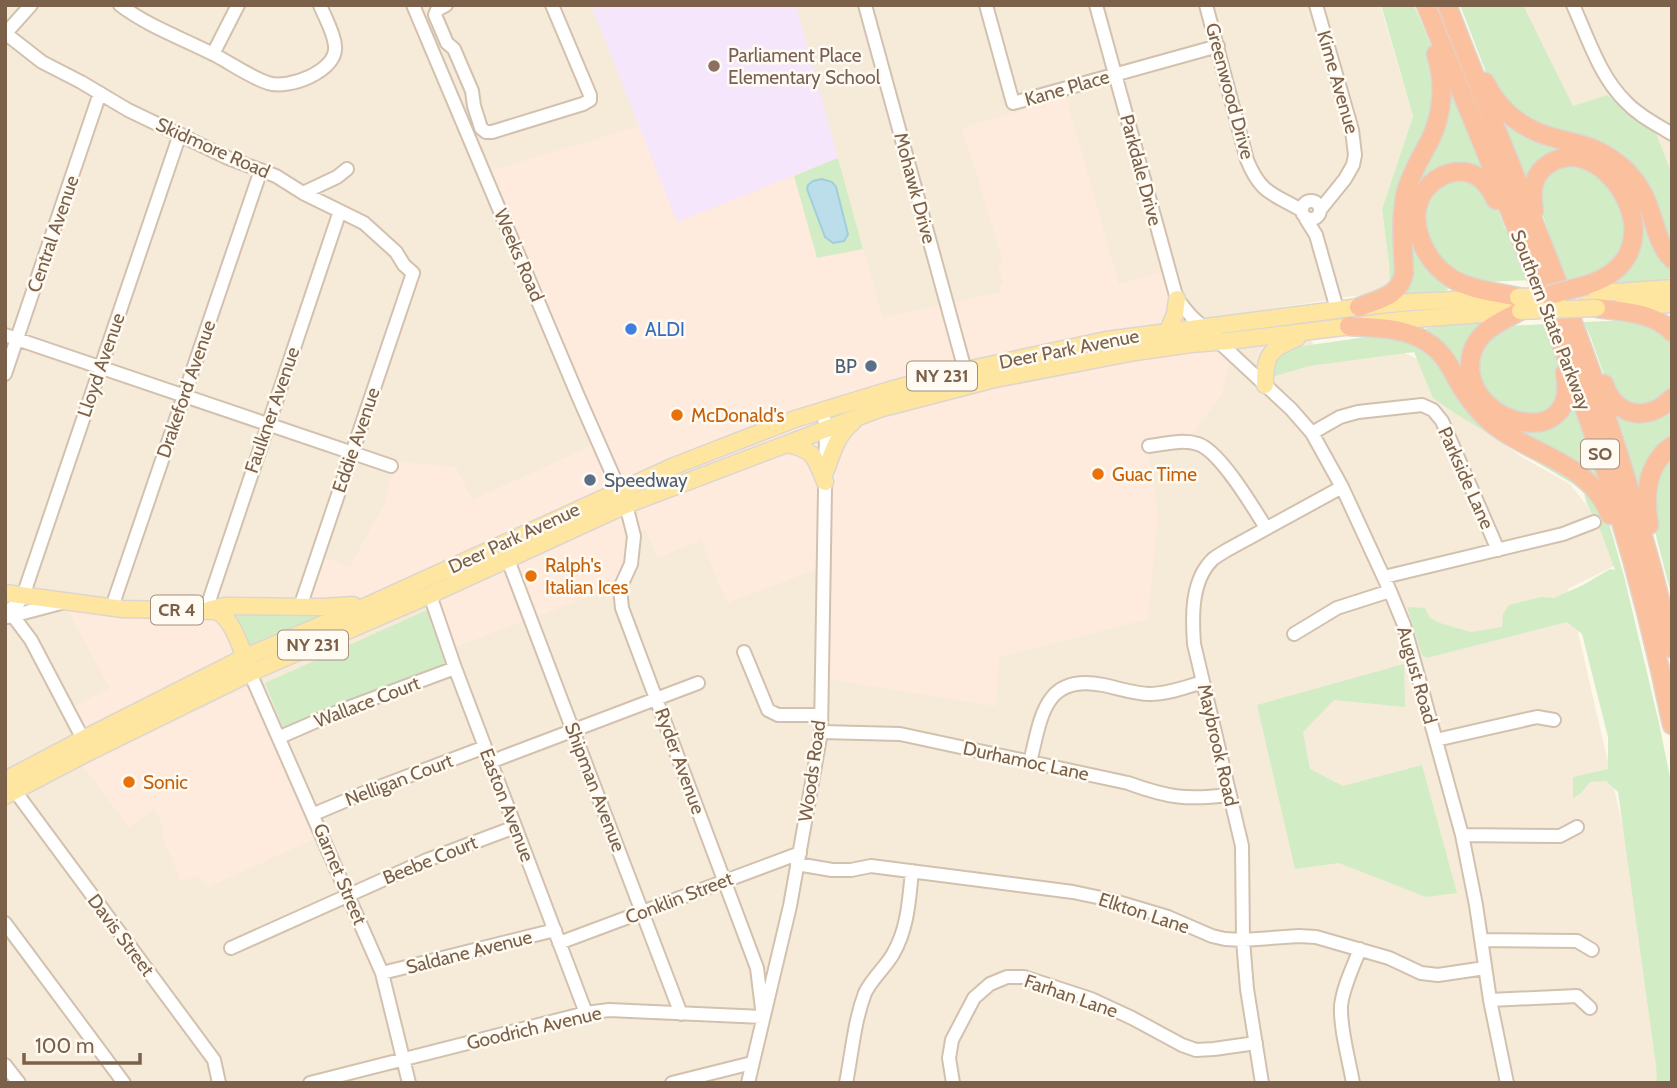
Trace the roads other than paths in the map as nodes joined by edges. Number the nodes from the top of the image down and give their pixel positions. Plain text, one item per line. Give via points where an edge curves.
1 (31, 5) edge
2 (120, 5) edge
3 (237, 5) edge
4 (320, 5) edge
5 (414, 5) edge
6 (446, 5) edge
7 (552, 5) edge
8 (865, 5) edge
9 (986, 5) edge
10 (1096, 5) edge
11 (1206, 5) edge
12 (1316, 5) edge
13 (1425, 5) edge
14 (1447, 5) edge
15 (1573, 5) edge
16 (1454, 25) junction
17 (5, 33) edge
18 (1217, 46) junction
19 (213, 54) junction
20 (460, 63) junction
21 (441, 70) junction
22 (1115, 75) junction
23 (468, 82) junction
24 (449, 89) junction
25 (100, 93) junction
26 (180, 134) junction
27 (1672, 134) edge
28 (347, 169) dead end
29 (261, 170) junction
30 (303, 193) junction
31 (1311, 210) junction
32 (340, 211) junction
33 (1516, 229) junction
34 (1536, 230) junction
35 (1672, 259) edge
36 (413, 273) joint
37 (1672, 288) edge
38 (1549, 295) joint
39 (1590, 295) junction
40 (1177, 299) junction
41 (1672, 303) edge
42 (1518, 304) junction
43 (1359, 307) junction
44 (1337, 309) junction
45 (1349, 326) junction
46 (1202, 327) junction
47 (1320, 330) junction
48 (1168, 331) junction
49 (1672, 332) edge
50 (1558, 333) junction
51 (11, 337) edge
52 (1218, 342) junction
53 (1582, 347) junction
54 (100, 367) junction
55 (965, 370) junction
56 (5, 374) edge
57 (1265, 385) junction
58 (183, 396) junction
59 (1672, 397) edge
60 (822, 411) junction
61 (860, 416) junction
62 (268, 424) junction
63 (826, 429) junction
64 (1311, 433) junction
65 (786, 444) junction
66 (1149, 446) dead end
67 (1672, 446) edge
68 (351, 453) junction
69 (391, 466) dead end
70 (826, 476) junction
71 (1342, 487) junction
72 (622, 497) junction
73 (1594, 522) dead end
74 (1266, 528) junction
75 (1498, 550) junction
76 (508, 560) junction
77 (1384, 577) junction
78 (1636, 577) junction
79 (1656, 584) junction
80 (1390, 592) junction
81 (5, 593) edge
82 (430, 595) junction
83 (23, 596) junction
84 (68, 602) junction
85 (373, 603) junction
86 (300, 607) junction
87 (113, 608) junction
88 (206, 610) junction
89 (30, 612) junction
90 (8, 615) edge
91 (1294, 634) dead end
92 (31, 640) junction
93 (1672, 648) edge
94 (744, 652) dead end
95 (247, 665) junction
96 (455, 668) junction
97 (1203, 682) junction
98 (698, 683) dead end
99 (657, 699) junction
100 (821, 715) junction
101 (1554, 720) dead end
102 (1672, 725) edge
103 (573, 731) junction
104 (821, 732) junction
105 (280, 737) junction
106 (83, 738) junction
107 (1436, 740) junction
108 (485, 747) junction
109 (490, 762) junction
110 (1030, 762) junction
111 (8, 784) edge
112 (1229, 795) junction
113 (314, 814) junction
114 (515, 827) junction
115 (1577, 827) dead end
116 (1462, 835) junction
117 (798, 858) junction
118 (912, 871) junction
119 (724, 881) junction
120 (348, 894) junction
121 (642, 912) junction
122 (5, 923) edge
123 (557, 937) junction
124 (1243, 940) junction
125 (1481, 940) junction
126 (231, 948) dead end
127 (1360, 948) junction
128 (1592, 950) dead end
129 (1485, 968) junction
130 (382, 973) junction
131 (1490, 1000) junction
132 (1590, 1008) dead end
133 (586, 1013) junction
134 (681, 1014) junction
135 (763, 1017) junction
136 (1255, 1043) junction
137 (404, 1060) junction
138 (752, 1063) junction
139 (5, 1065) edge
140 (19, 1083) edge
141 (124, 1083) edge
142 (219, 1083) edge
143 (310, 1083) edge
144 (409, 1083) edge
145 (672, 1083) edge
146 (748, 1083) edge
147 (846, 1083) edge
148 (953, 1083) edge
149 (1262, 1083) edge
150 (1353, 1083) edge
151 (1507, 1083) edge

1 - 17 street
2 - 19 street
3 - 19 street
4 - 19 street via 336,47 320,72 292,83 268,83
5 - 21 street, Weeks Road
6 - 20 street via 435,15
7 - 23 street via 590,100 486,132
8 - 55 street, Mohawk Drive
9 - 22 street, Kane Place via 1013,103
10 - 22 street, Parkdale Drive
11 - 18 street, Greenwood Drive
12 - 31 street, Kime Avenue via 1355,145 1353,165 1345,179
13 - 33 highway, Southern State Parkway / SO
13 - 43 highway via 1442,91 1434,131 1405,197 1402,283 1389,295
14 - 16 highway, Southern State Parkway / SO
15 - 27 street via 1614,88 1636,111
16 - 34 highway, Southern State Parkway / SO
16 - 35 highway via 1508,114 1538,132 1592,147 1629,174
17 - 25 street, Skidmore Road via 42,62
18 - 22 street, Kane Place
18 - 31 street, Greenwood Drive via 1253,173 1273,196
20 - 21 street
20 - 23 street
21 - 24 street, Weeks Road
22 - 40 street, Parkdale Drive
23 - 24 street
24 - 72 street, Weeks Road
25 - 26 street, Skidmore Road
25 - 51 street, Central Avenue
26 - 29 street, Skidmore Road
26 - 54 street, Lloyd Avenue
28 - 30 street
29 - 30 street, Skidmore Road
29 - 58 street, Drakeford Avenue
30 - 32 street, Skidmore Road
31 - 44 street
32 - 36 street, Skidmore Road via 364,223
32 - 62 street, Faulkner Avenue
33 - 42 highway via 1488,186 1467,172 1448,173 1435,180 1423,191 1417,207 1419,237 1440,270 1463,284
33 - 50 highway, Southern State Parkway / SO
34 - 39 highway via 1533,186 1549,164 1581,159 1613,178 1632,213 1633,241 1616,270
34 - 53 highway, Southern State Parkway / SO
36 - 68 street, Eddie Avenue
37 - 39 main road, Deer Park Avenue / NY 231
38 - 39 highway, bridge
38 - 42 main road, Deer Park Avenue / NY 231, bridge
39 - 41 main road, Deer Park Avenue / NY 231
39 - 42 main road, Deer Park Avenue / NY 231, bridge
39 - 49 highway via 1653,318
40 - 46 street, Parkdale Drive
40 - 48 main road
42 - 43 main road, Deer Park Avenue / NY 231 via 1409,302
42 - 45 main road, Deer Park Avenue / NY 231
42 - 50 highway via 1484,333 1471,357 1475,387 1501,414 1535,423 1562,408 1567,386
43 - 44 main road, Deer Park Avenue / NY 231
44 - 46 main road, Deer Park Avenue / NY 231
45 - 47 main road, Deer Park Avenue / NY 231
45 - 78 highway via 1402,331 1428,342 1493,424 1586,479 1605,504
46 - 48 main road, Deer Park Avenue / NY 231
46 - 52 street, August Road
47 - 52 main road, Deer Park Avenue / NY 231
47 - 57 main road via 1274,349 1266,362
48 - 55 main road, Deer Park Avenue / NY 231
50 - 78 highway, Southern State Parkway / SO
51 - 54 street
51 - 56 street, Central Avenue
52 - 57 street, August Road
52 - 61 main road, Deer Park Avenue / NY 231 via 1047,368
53 - 59 highway via 1610,397 1623,409 1650,412
53 - 79 highway, Southern State Parkway / SO
54 - 58 street
54 - 83 street, Lloyd Avenue
55 - 60 main road, Deer Park Avenue / NY 231
57 - 64 street, August Road
58 - 62 street
58 - 87 street, Drakeford Avenue
60 - 63 street, Woods Road
60 - 72 main road, Deer Park Avenue / NY 231 via 685,461
61 - 63 main road, Deer Park Avenue / NY 231
61 - 70 main road via 837,439
62 - 68 street
62 - 88 street, Faulkner Avenue
63 - 65 main road, Deer Park Avenue / NY 231
63 - 70 street, Woods Road
64 - 71 street, August Road
64 - 75 street, Parkside Lane via 1358,412 1422,405 1433,410 1442,421
65 - 70 main road via 805,448
65 - 72 main road, Deer Park Avenue / NY 231
66 - 74 street via 1183,442 1199,444 1213,453
67 - 79 highway via 1653,467 1647,493
68 - 69 street
68 - 86 street, Eddie Avenue
70 - 100 street, Woods Road
71 - 74 street, Maybrook Road
71 - 77 street, August Road
72 - 76 main road, Deer Park Avenue / NY 231
72 - 85 main road, Deer Park Avenue / NY 231
72 - 99 street, Ryder Avenue via 634,536 631,564 620,588 622,608
73 - 75 street
74 - 97 street, Maybrook Road via 1212,560 1202,574 1193,628
75 - 77 street
76 - 82 main road, Deer Park Avenue / NY 231
76 - 103 street, Shipman Avenue
77 - 80 street, August Road
78 - 102 highway, Southern State Parkway / SO
79 - 93 highway, Southern State Parkway / SO
80 - 91 street via 1337,607
80 - 107 street, August Road via 1404,625
81 - 83 main road, CR 4
82 - 95 main road, Deer Park Avenue / NY 231
82 - 96 street, Easton Avenue
83 - 84 main road, CR 4
83 - 90 street
84 - 87 main road, CR 4
84 - 89 street
85 - 86 main road
85 - 95 main road, Deer Park Avenue / NY 231
86 - 88 main road
87 - 88 main road, CR 4
88 - 95 main road, CR 4 via 228,619
89 - 90 street
89 - 92 street
90 - 92 street
92 - 106 street
94 - 100 street via 768,710 778,715
95 - 105 street, Garnet Street
95 - 106 main road, Deer Park Avenue / NY 231
95 - 111 main road, Deer Park Avenue / NY 231 via 89,752
96 - 105 street, Wallace Court
96 - 108 street, Easton Avenue
97 - 110 street via 1147,694 1084,682 1059,691 1041,714
97 - 112 street, Maybrook Road
98 - 99 street
99 - 103 street
99 - 119 street, Ryder Avenue
100 - 104 street, Woods Road
101 - 107 street via 1537,717
103 - 109 street
103 - 121 street, Shipman Avenue
104 - 110 street, Durhamoc Lane via 900,734
104 - 117 street, Woods Road
105 - 113 street, Garnet Street
106 - 111 main road, Deer Park Avenue / NY 231
107 - 116 street, August Road
108 - 109 street, Easton Avenue
108 - 113 street, Nelligan Court
109 - 114 street, Easton Avenue
110 - 112 street, Durhamoc Lane via 1178,798
111 - 142 street, Davis Street via 214,1060
112 - 124 street, Maybrook Road via 1242,846
113 - 120 street, Garnet Street
114 - 120 street, Beebe Court
114 - 123 street, Easton Avenue
115 - 116 street via 1560,836
116 - 125 street, August Road
117 - 118 street, Elkton Lane via 832,870 872,866
117 - 119 street, Conklin Street
117 - 135 street, Woods Road
118 - 124 street, Elkton Lane via 1073,892 1168,917 1212,936
118 - 147 street via 907,919 891,958 867,989
119 - 121 street, Conklin Street
119 - 135 street, Ryder Avenue via 757,968
120 - 126 street, Beebe Court
120 - 130 street, Garnet Street
121 - 123 street, Conklin Street
121 - 134 street, Shipman Avenue
122 - 141 street
123 - 130 street, Saldane Avenue
123 - 133 street, Easton Avenue
124 - 127 street, Elkton Lane via 1316,937
124 - 136 street, Maybrook Road
125 - 128 street via 1577,941
125 - 129 street, August Road
127 - 129 street, Elkton Lane via 1422,973
127 - 150 street via 1341,1007
129 - 131 street, August Road
130 - 137 street, Garnet Street
131 - 132 street via 1577,996
131 - 151 street, August Road
133 - 134 street, Goodrich Avenue
133 - 137 street, Goodrich Avenue
134 - 135 street, Goodrich Avenue
135 - 138 street, Woods Road
136 - 148 street, Farhan Lane via 1196,1050 1091,999 1024,977 1007,977 974,998 952,1040 948,1058
136 - 149 street, Maybrook Road
137 - 143 street, Goodrich Avenue
137 - 144 street, Garnet Street
138 - 145 street
138 - 146 street, Woods Road
139 - 140 street

